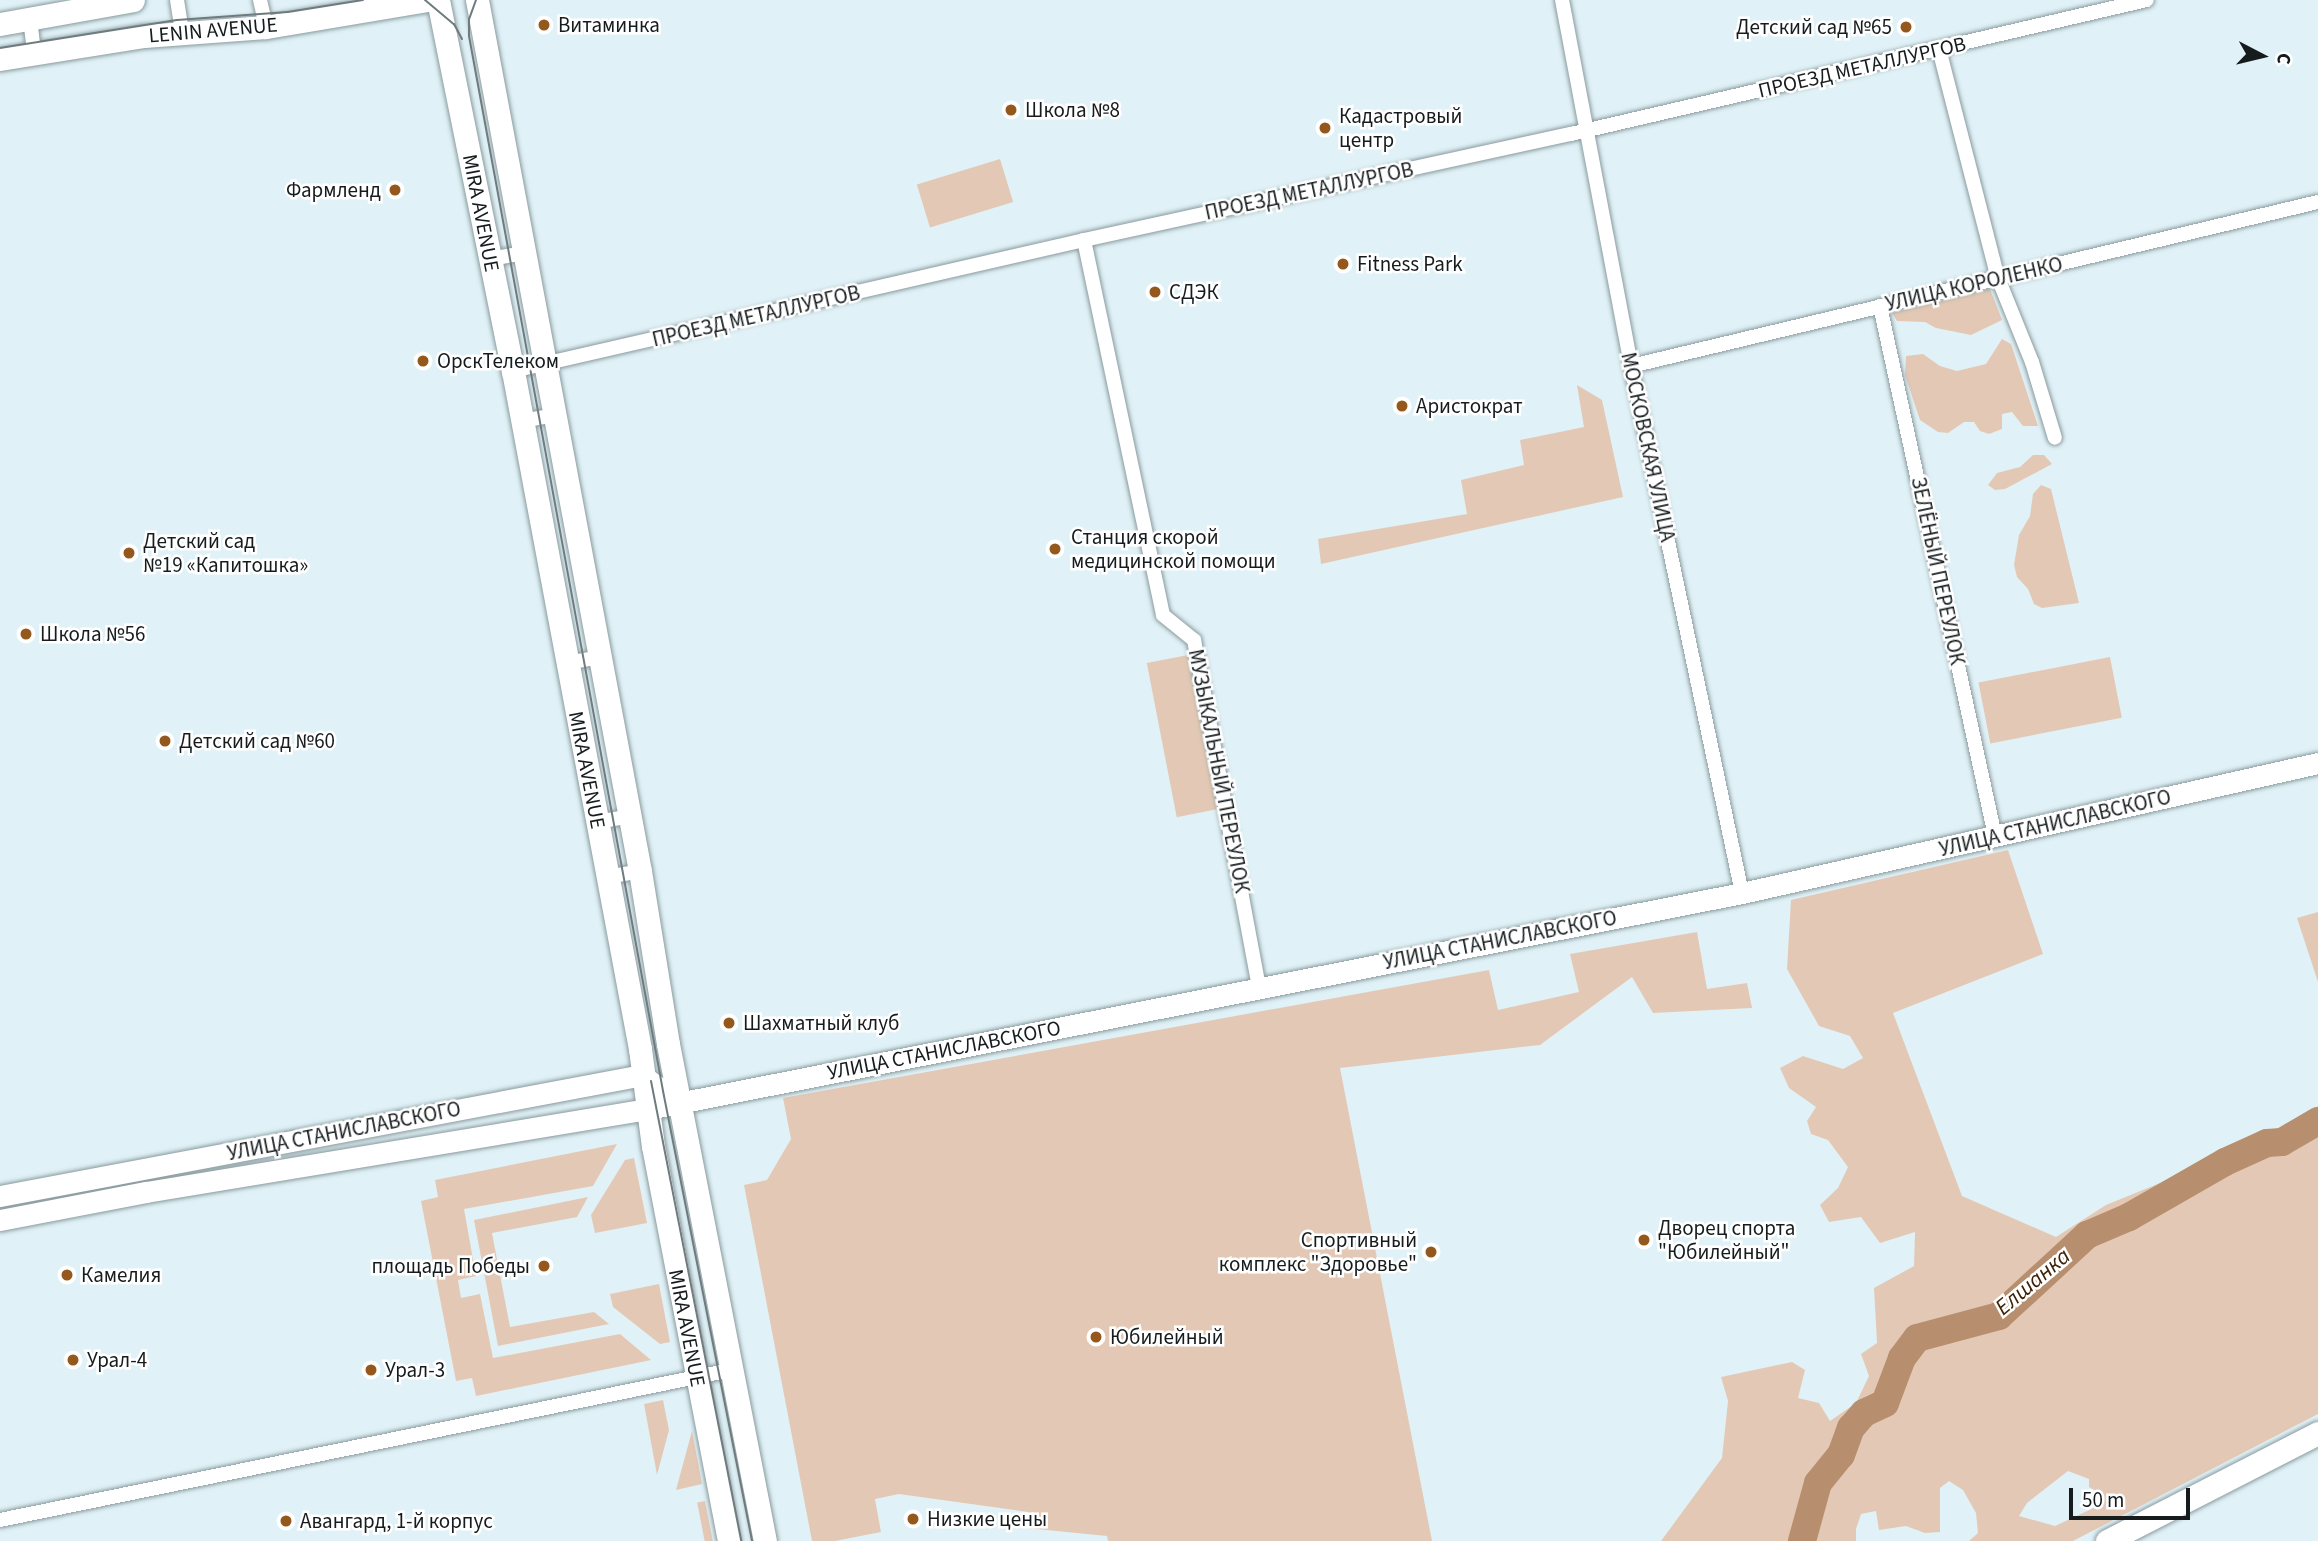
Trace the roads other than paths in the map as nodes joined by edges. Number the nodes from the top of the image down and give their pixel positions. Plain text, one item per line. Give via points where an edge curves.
1 (133, 0) edge
2 (177, 0) edge
3 (260, 0) edge
4 (427, 0) edge
5 (438, 0) edge
6 (477, 0) edge
7 (1562, 0) edge
8 (2147, 0) edge
9 (30, 19) junction
10 (0, 24) edge
11 (266, 27) junction
12 (182, 32) junction
13 (1939, 49) junction
14 (34, 52) junction
15 (0, 59) edge
16 (1586, 131) junction
17 (2318, 202) edge
18 (1084, 240) junction
19 (525, 253) junction
20 (490, 259) junction
21 (1998, 278) junction
22 (1880, 306) junction
23 (547, 364) junction
24 (1631, 366) junction
25 (513, 371) junction
26 (556, 415) junction
27 (522, 421) junction
28 (2054, 439) dead end
29 (601, 657) junction
30 (567, 663) junction
31 (2318, 763) edge
32 (629, 816) junction
33 (597, 822) junction
34 (1995, 836) junction
35 (640, 871) junction
36 (607, 877) junction
37 (1742, 893) junction
38 (1259, 988) junction
39 (642, 1075) junction
40 (679, 1103) junction
41 (648, 1109) junction
42 (0, 1196) edge
43 (0, 1220) edge
44 (731, 1370) junction
45 (696, 1377) junction
46 (2318, 1433) edge
47 (0, 1520) edge
48 (729, 1541) edge
49 (765, 1541) edge
50 (2107, 1541) edge

1 - 9 main road, LENIN AVENUE
2 - 12 street
3 - 11 street
4 - 11 main road, LENIN AVENUE
5 - 20 main road, MIRA AVENUE
6 - 19 main road, MIRA AVENUE
7 - 16 street, МОСКОВСКАЯ УЛИЦА
8 - 13 street, ПРОЕЗД МЕТАЛЛУРГОВ
9 - 10 main road, LENIN AVENUE
9 - 14 street
11 - 12 main road, LENIN AVENUE
12 - 14 main road, LENIN AVENUE
13 - 16 street, ПРОЕЗД МЕТАЛЛУРГОВ
13 - 21 street
14 - 15 main road, LENIN AVENUE
16 - 18 street, ПРОЕЗД МЕТАЛЛУРГОВ
16 - 24 street, МОСКОВСКАЯ УЛИЦА
17 - 21 street, УЛИЦА КОРОЛЕНКО
18 - 23 street, ПРОЕЗД МЕТАЛЛУРГОВ
18 - 38 street, МУЗЫКАЛЬНЫЙ ПЕРЕУЛОК via 1163,615 1194,640
19 - 20 street
19 - 23 main road, MIRA AVENUE
20 - 25 main road, MIRA AVENUE
21 - 22 street, УЛИЦА КОРОЛЕНКО
21 - 28 street via 2032,362
22 - 24 street, УЛИЦА КОРОЛЕНКО
22 - 34 street, ЗЕЛЁНЫЙ ПЕРЕУЛОК
23 - 25 street, ПРОЕЗД МЕТАЛЛУРГОВ
23 - 26 main road, MIRA AVENUE
24 - 37 street, МОСКОВСКАЯ УЛИЦА
25 - 27 main road, MIRA AVENUE
26 - 27 street
26 - 29 main road, MIRA AVENUE
27 - 30 main road, MIRA AVENUE
29 - 30 street
29 - 32 main road, MIRA AVENUE
30 - 33 main road, MIRA AVENUE
31 - 34 main road, УЛИЦА СТАНИСЛАВСКОГО
32 - 33 street
32 - 35 main road, MIRA AVENUE
33 - 36 main road, MIRA AVENUE
34 - 37 main road, УЛИЦА СТАНИСЛАВСКОГО
35 - 36 street
35 - 40 main road, MIRA AVENUE
36 - 39 main road, MIRA AVENUE
37 - 38 main road, УЛИЦА СТАНИСЛАВСКОГО
38 - 40 main road, УЛИЦА СТАНИСЛАВСКОГО
39 - 40 main road
39 - 41 main road, MIRA AVENUE
39 - 42 main road, УЛИЦА СТАНИСЛАВСКОГО
40 - 41 main road, УЛИЦА СТАНИСЛАВСКОГО
40 - 44 main road, MIRA AVENUE
41 - 43 main road, УЛИЦА СТАНИСЛАВСКОГО
41 - 45 main road, MIRA AVENUE
44 - 45 street
44 - 49 main road, MIRA AVENUE
45 - 47 street
45 - 48 main road, MIRA AVENUE
46 - 50 main road

